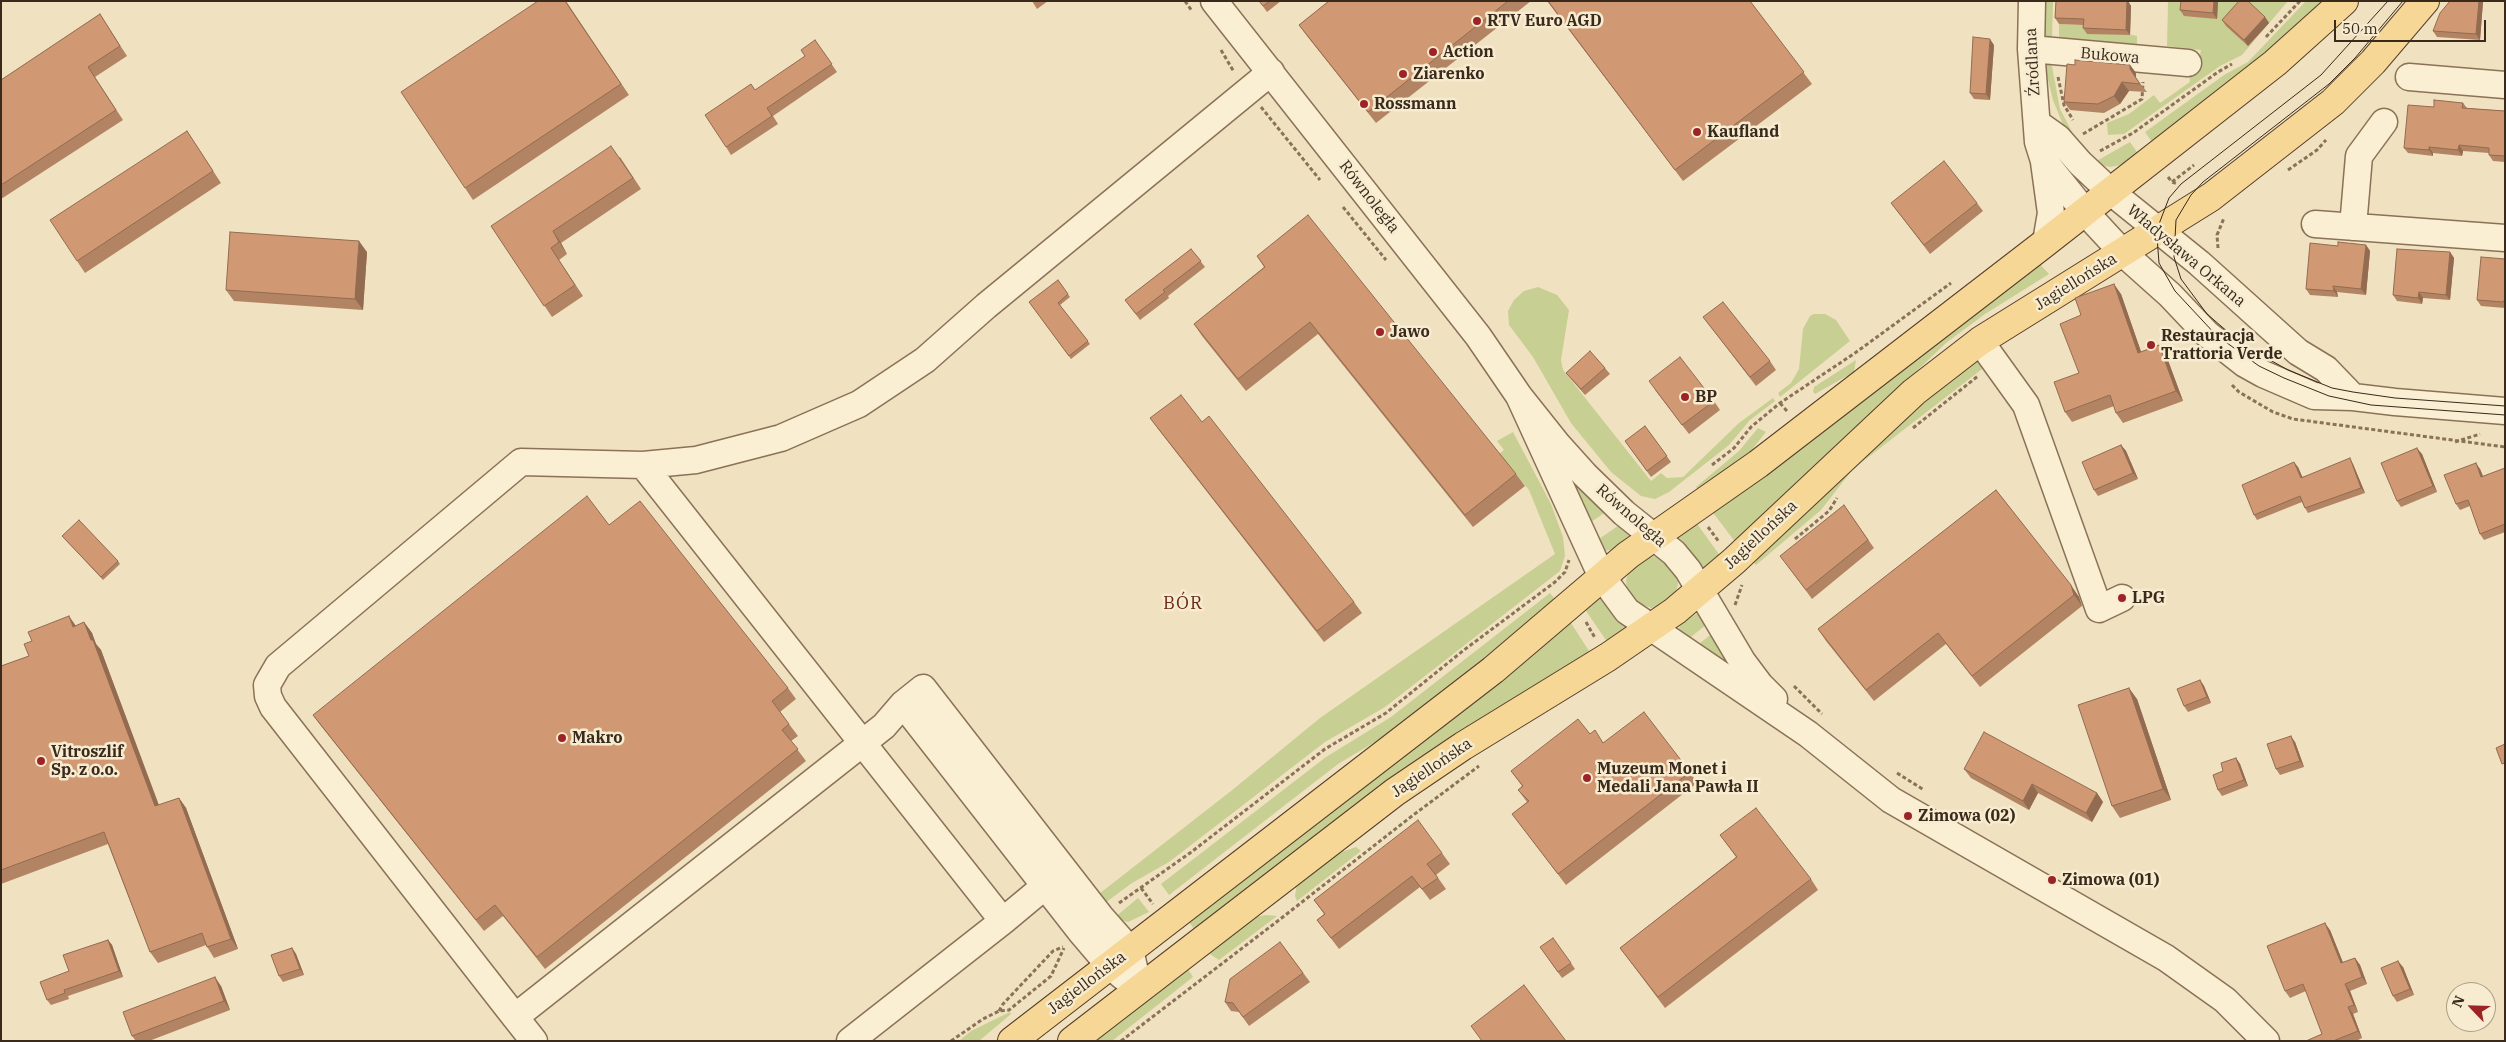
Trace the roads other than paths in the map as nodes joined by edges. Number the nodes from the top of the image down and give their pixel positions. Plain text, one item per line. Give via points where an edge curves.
1 (1214, 1) edge
2 (2032, 1) edge
3 (2344, 1) edge
4 (2425, 1) edge
5 (2043, 50) junction
6 (2188, 63) dead end
7 (1271, 72) junction
8 (2409, 77) dead end
9 (2505, 85) edge
10 (2384, 122) dead end
11 (2037, 123) junction
12 (2044, 161) junction
13 (2111, 192) junction
14 (2085, 212) junction
15 (2315, 224) dead end
16 (2353, 227) junction
17 (2158, 231) junction
18 (2505, 238) edge
19 (2046, 242) junction
20 (2123, 253) junction
21 (1980, 341) junction
22 (1520, 396) junction
23 (2353, 397) junction
24 (2505, 411) edge
25 (643, 465) junction
26 (1654, 537) junction
27 (1602, 577) junction
28 (1701, 591) junction
29 (2122, 598) dead end
30 (1650, 629) junction
31 (903, 704) junction
32 (1817, 726) junction
33 (862, 743) junction
34 (1045, 886) junction
35 (1004, 921) junction
36 (1120, 958) junction
37 (1139, 990) junction
38 (515, 1017) junction
39 (534, 1041) edge
40 (850, 1041) edge
41 (1012, 1041) edge
42 (1072, 1041) edge
43 (2266, 1041) edge

1 - 7 street, Równoległa
2 - 5 street, Źródlana
3 - 13 main road, Jagiellońska via 2275,63
4 - 17 main road, Jagiellońska via 2373,62 2333,102 2211,197
5 - 6 street, Bukowa
5 - 11 street, Źródlana
7 - 22 street, Równoległa via 1478,336
7 - 25 street via 993,300 925,360 859,404 781,438 696,460
8 - 9 street
10 - 16 street via 2359,156
11 - 12 street, Źródlana
11 - 13 street via 2058,138 2080,164
12 - 14 street, Źródlana
12 - 19 street, Źródlana via 2051,213
13 - 14 main road, Jagiellońska
13 - 17 street, Władysława Orkana
14 - 19 main road, Jagiellońska
14 - 20 street, Źródlana
15 - 16 street
16 - 18 street
17 - 20 main road, Jagiellońska
17 - 23 street, Władysława Orkana via 2298,352 2326,369
19 - 26 main road, Jagiellońska via 1758,464
20 - 21 main road, Jagiellońska
20 - 23 street via 2170,295 2206,334 2246,364 2314,396
21 - 28 main road, Jagiellońska via 1899,405
21 - 29 street via 2026,404 2099,609
22 - 26 street, Równoległa via 1585,475
22 - 27 street, Równoległa
23 - 24 street
25 - 33 street
25 - 38 street via 520,462 278,666 267,684 273,706
26 - 27 main road, Jagiellońska
26 - 28 street, Równoległa via 1674,553
27 - 30 street, Równoległa via 1627,611
27 - 36 main road, Jagiellońska via 1493,670
28 - 30 main road, Jagiellońska
28 - 32 street, Równoległa via 1760,685
30 - 32 street, Równoległa
30 - 37 main road, Jagiellońska via 1395,792
31 - 33 street via 884,726
31 - 34 street
31 - 36 street via 923,688 1100,916
32 - 43 street via 1891,800 2160,954 2225,1000
33 - 35 street
33 - 38 street
34 - 35 street
34 - 36 street
35 - 40 street
36 - 37 street
36 - 41 main road, Jagiellońska
37 - 42 main road, Jagiellońska
38 - 39 street

